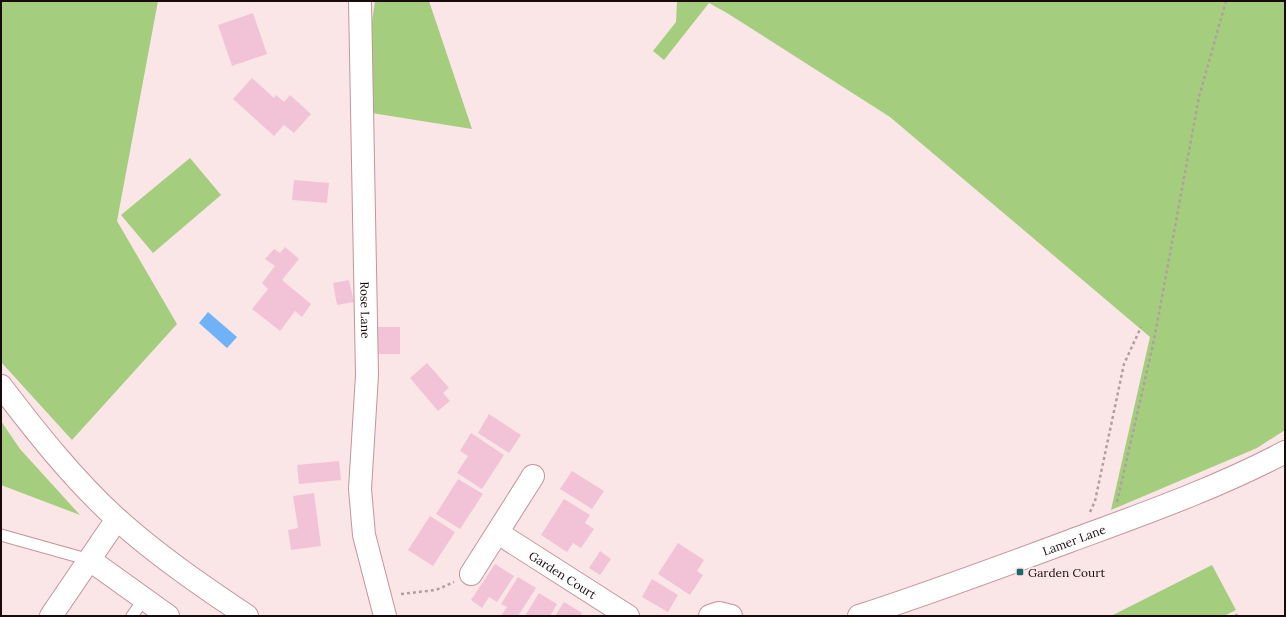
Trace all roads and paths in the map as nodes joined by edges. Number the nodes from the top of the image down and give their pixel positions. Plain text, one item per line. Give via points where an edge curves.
1 (360, 1) edge
2 (1226, 1) edge
3 (1141, 327) dead end
4 (1, 386) edge
5 (1285, 452) edge
6 (533, 476) dead end
7 (117, 519) junction
8 (1114, 525) junction
9 (498, 533) junction
10 (1, 535) edge
11 (1081, 537) junction
12 (90, 560) junction
13 (471, 574) joint
14 (138, 608) edge
15 (391, 608) edge
16 (1239, 614) dead end
17 (50, 616) edge
18 (168, 616) edge
19 (247, 616) edge
20 (628, 616) edge
21 (710, 616) edge
22 (731, 616) edge
23 (859, 616) edge
24 (1235, 616) edge

1 - 15 street, Rose Lane via 367,375 360,488 364,535
2 - 8 path via 1199,97 1154,340
3 - 11 path via 1124,364 1094,501
4 - 7 street via 43,439
5 - 8 street, Lamer Lane via 1258,466
6 - 9 street
7 - 12 street
7 - 19 street via 169,562
8 - 11 street, Lamer Lane
9 - 13 street
9 - 20 street, Garden Court
10 - 12 lane
11 - 23 street, Lamer Lane
12 - 14 street
12 - 17 street
13 - 15 path via 436,590 402,594
14 - 18 street
16 - 24 path
21 - 22 street via 719,613

